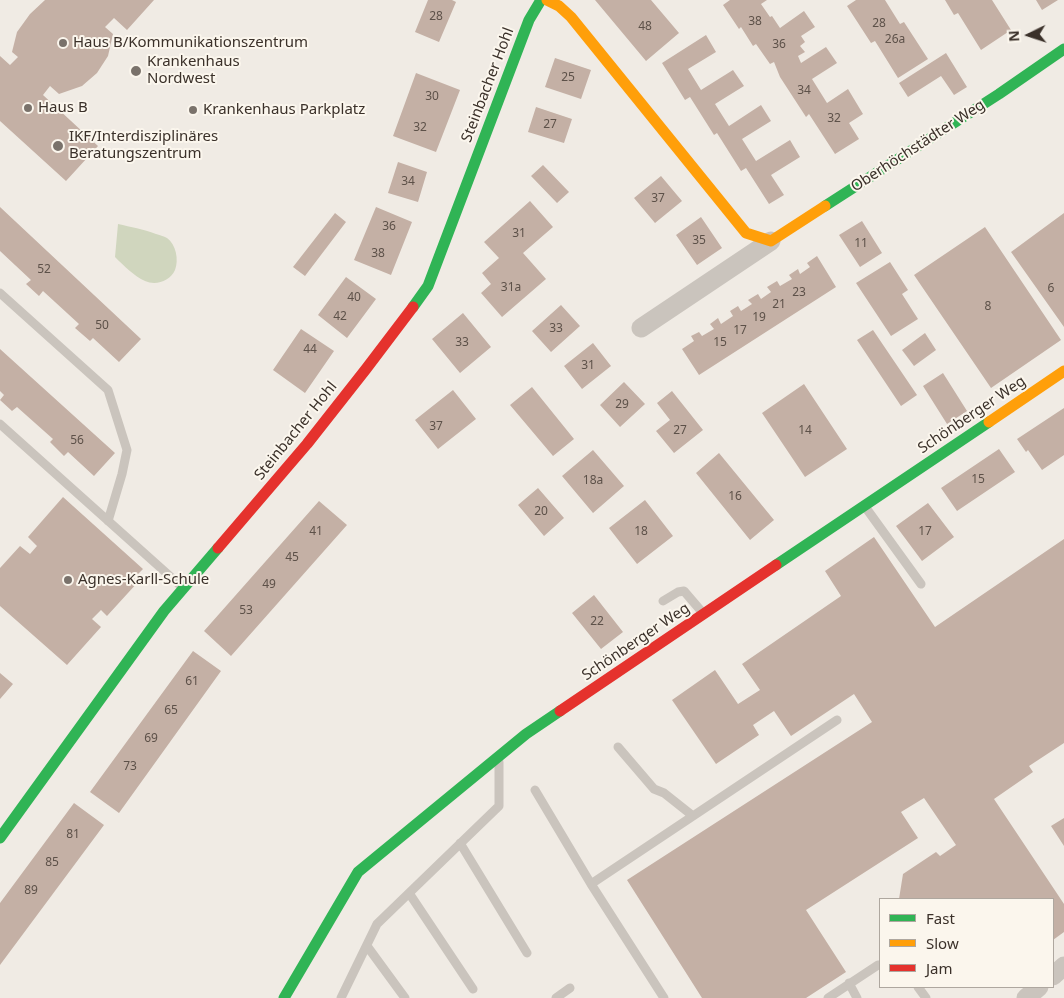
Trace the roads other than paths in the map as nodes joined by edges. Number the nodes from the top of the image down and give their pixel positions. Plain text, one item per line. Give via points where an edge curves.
1 (541, 0) edge
2 (547, 0) edge
3 (1064, 49) edge
4 (771, 241) junction
5 (0, 293) edge
6 (641, 328) dead end
7 (1064, 371) edge
8 (0, 424) edge
9 (864, 506) junction
10 (108, 521) junction
11 (920, 584) dead end
12 (184, 589) junction
13 (663, 601) dead end
14 (703, 614) junction
15 (837, 720) dead end
16 (618, 747) dead end
17 (499, 756) junction
18 (535, 790) dead end
19 (693, 816) junction
20 (0, 838) edge
21 (460, 844) junction
22 (591, 884) junction
23 (409, 893) junction
24 (367, 946) junction
25 (527, 953) dead end
26 (879, 966) edge
27 (1064, 966) edge
28 (1054, 975) edge
29 (848, 983) junction
30 (570, 988) dead end
31 (473, 989) dead end
32 (284, 998) edge
33 (341, 998) edge
34 (404, 998) edge
35 (556, 998) edge
36 (664, 998) edge
37 (828, 998) edge
38 (858, 998) edge

1 - 12 street, Steinbacher Hohl via 529,20 428,286 307,444
2 - 4 street via 571,17 746,233
3 - 4 street, Oberhöchstädter Weg
4 - 6 street, Oberhöchstädter Weg
5 - 10 lane via 108,390 127,450
7 - 9 street, Schönberger Weg
8 - 10 lane
9 - 11 lane
9 - 14 street, Schönberger Weg
10 - 12 lane
12 - 20 street, Steinbacher Hohl via 164,611
13 - 14 lane via 684,591
14 - 17 street, Schönberger Weg via 526,734
15 - 19 lane
16 - 19 lane via 654,789 664,792
17 - 21 lane via 499,806
17 - 32 street, Schönberger Weg via 358,872
18 - 22 lane
19 - 22 lane
21 - 23 lane
21 - 25 lane
22 - 36 lane
23 - 24 lane via 377,924
23 - 31 lane
24 - 33 lane
24 - 34 lane
26 - 29 lane
27 - 28 street
29 - 37 lane
29 - 38 lane
30 - 35 lane

